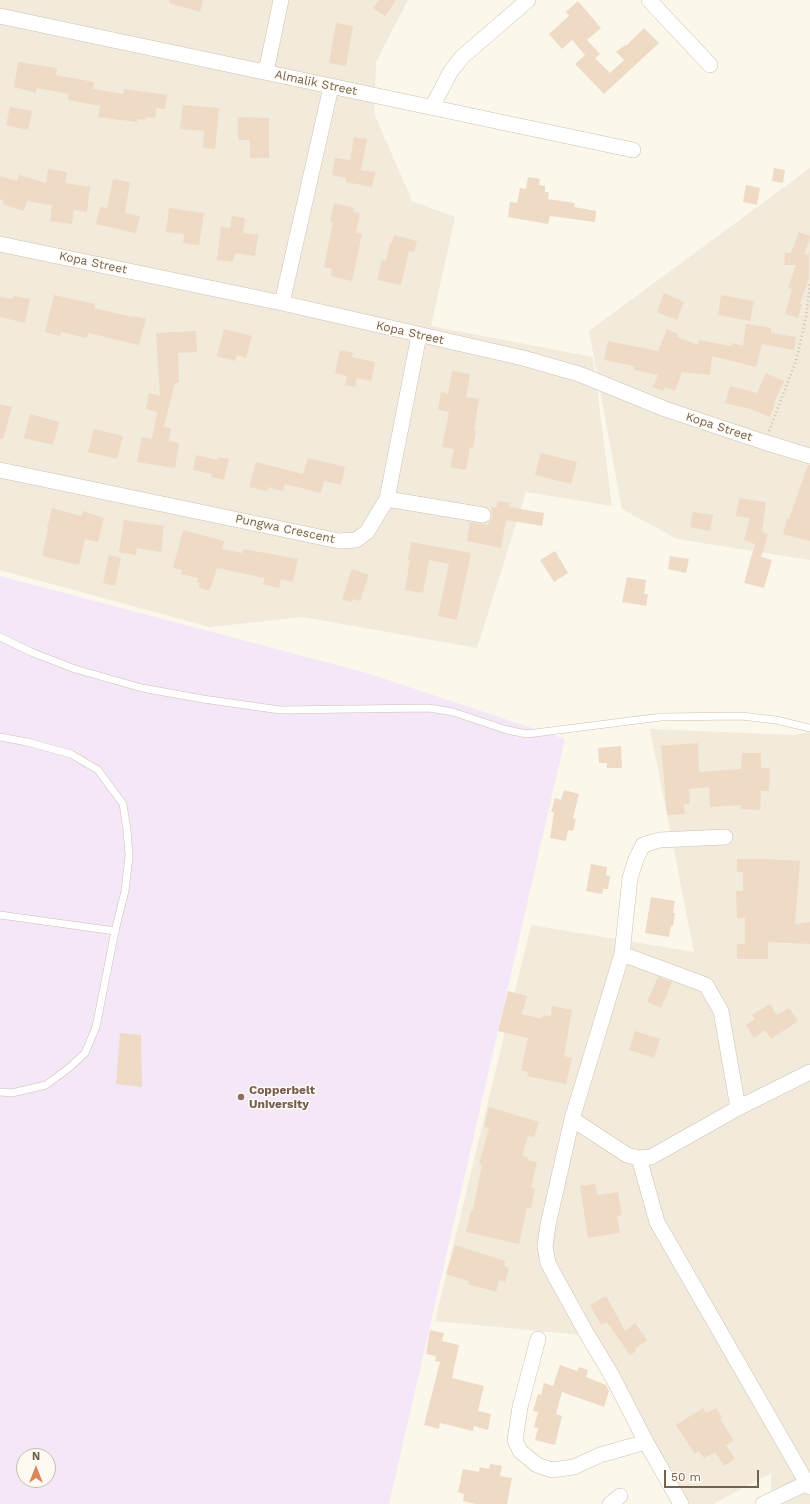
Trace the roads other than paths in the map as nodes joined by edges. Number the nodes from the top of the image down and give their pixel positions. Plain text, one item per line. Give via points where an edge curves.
1 (282, 0) edge
2 (528, 0) edge
3 (649, 0) edge
4 (0, 16) edge
5 (710, 65) dead end
6 (266, 72) junction
7 (331, 87) junction
8 (432, 108) junction
9 (632, 150) dead end
10 (0, 244) edge
11 (282, 303) junction
12 (419, 335) junction
13 (810, 456) edge
14 (0, 470) edge
15 (387, 499) junction
16 (483, 515) dead end
17 (0, 637) edge
18 (810, 728) edge
19 (0, 737) edge
20 (725, 837) dead end
21 (0, 915) edge
22 (115, 931) junction
23 (622, 954) junction
24 (810, 1072) edge
25 (0, 1092) edge
26 (738, 1108) junction
27 (572, 1119) junction
28 (639, 1158) junction
29 (538, 1339) dead end
30 (646, 1442) junction
31 (808, 1485) edge
32 (681, 1504) edge
33 (763, 1504) edge

1 - 6 street
2 - 8 street via 462,57 451,70
3 - 5 street
4 - 6 street, Almalik Street
6 - 7 street, Almalik Street
7 - 8 street, Almalik Street
7 - 11 street
8 - 9 street, Almalik Street
10 - 11 street, Kopa Street
11 - 12 street, Kopa Street
12 - 13 street, Kopa Street via 523,358 579,374 666,409
12 - 15 street, Pungwa Crescent
14 - 15 street, Pungwa Crescent via 339,541 356,540 367,532
15 - 16 street
17 - 18 lane via 75,669 142,688 280,710 429,708 453,712 527,734 661,717 741,716 776,720
19 - 22 lane via 70,754 98,770 123,804 129,856 125,892
20 - 23 street via 659,840 644,845 630,878
21 - 22 lane
22 - 25 lane via 96,1027 85,1053 46,1085 12,1093
23 - 26 street via 706,986 721,1011
23 - 27 street
24 - 26 street
26 - 28 street via 661,1152 651,1157
27 - 28 street via 627,1155
27 - 30 street via 548,1225 545,1246 548,1263
28 - 31 street via 657,1222
29 - 30 street via 520,1407 515,1440 520,1451 537,1465 552,1470 574,1467 600,1455
30 - 32 street
31 - 33 street

